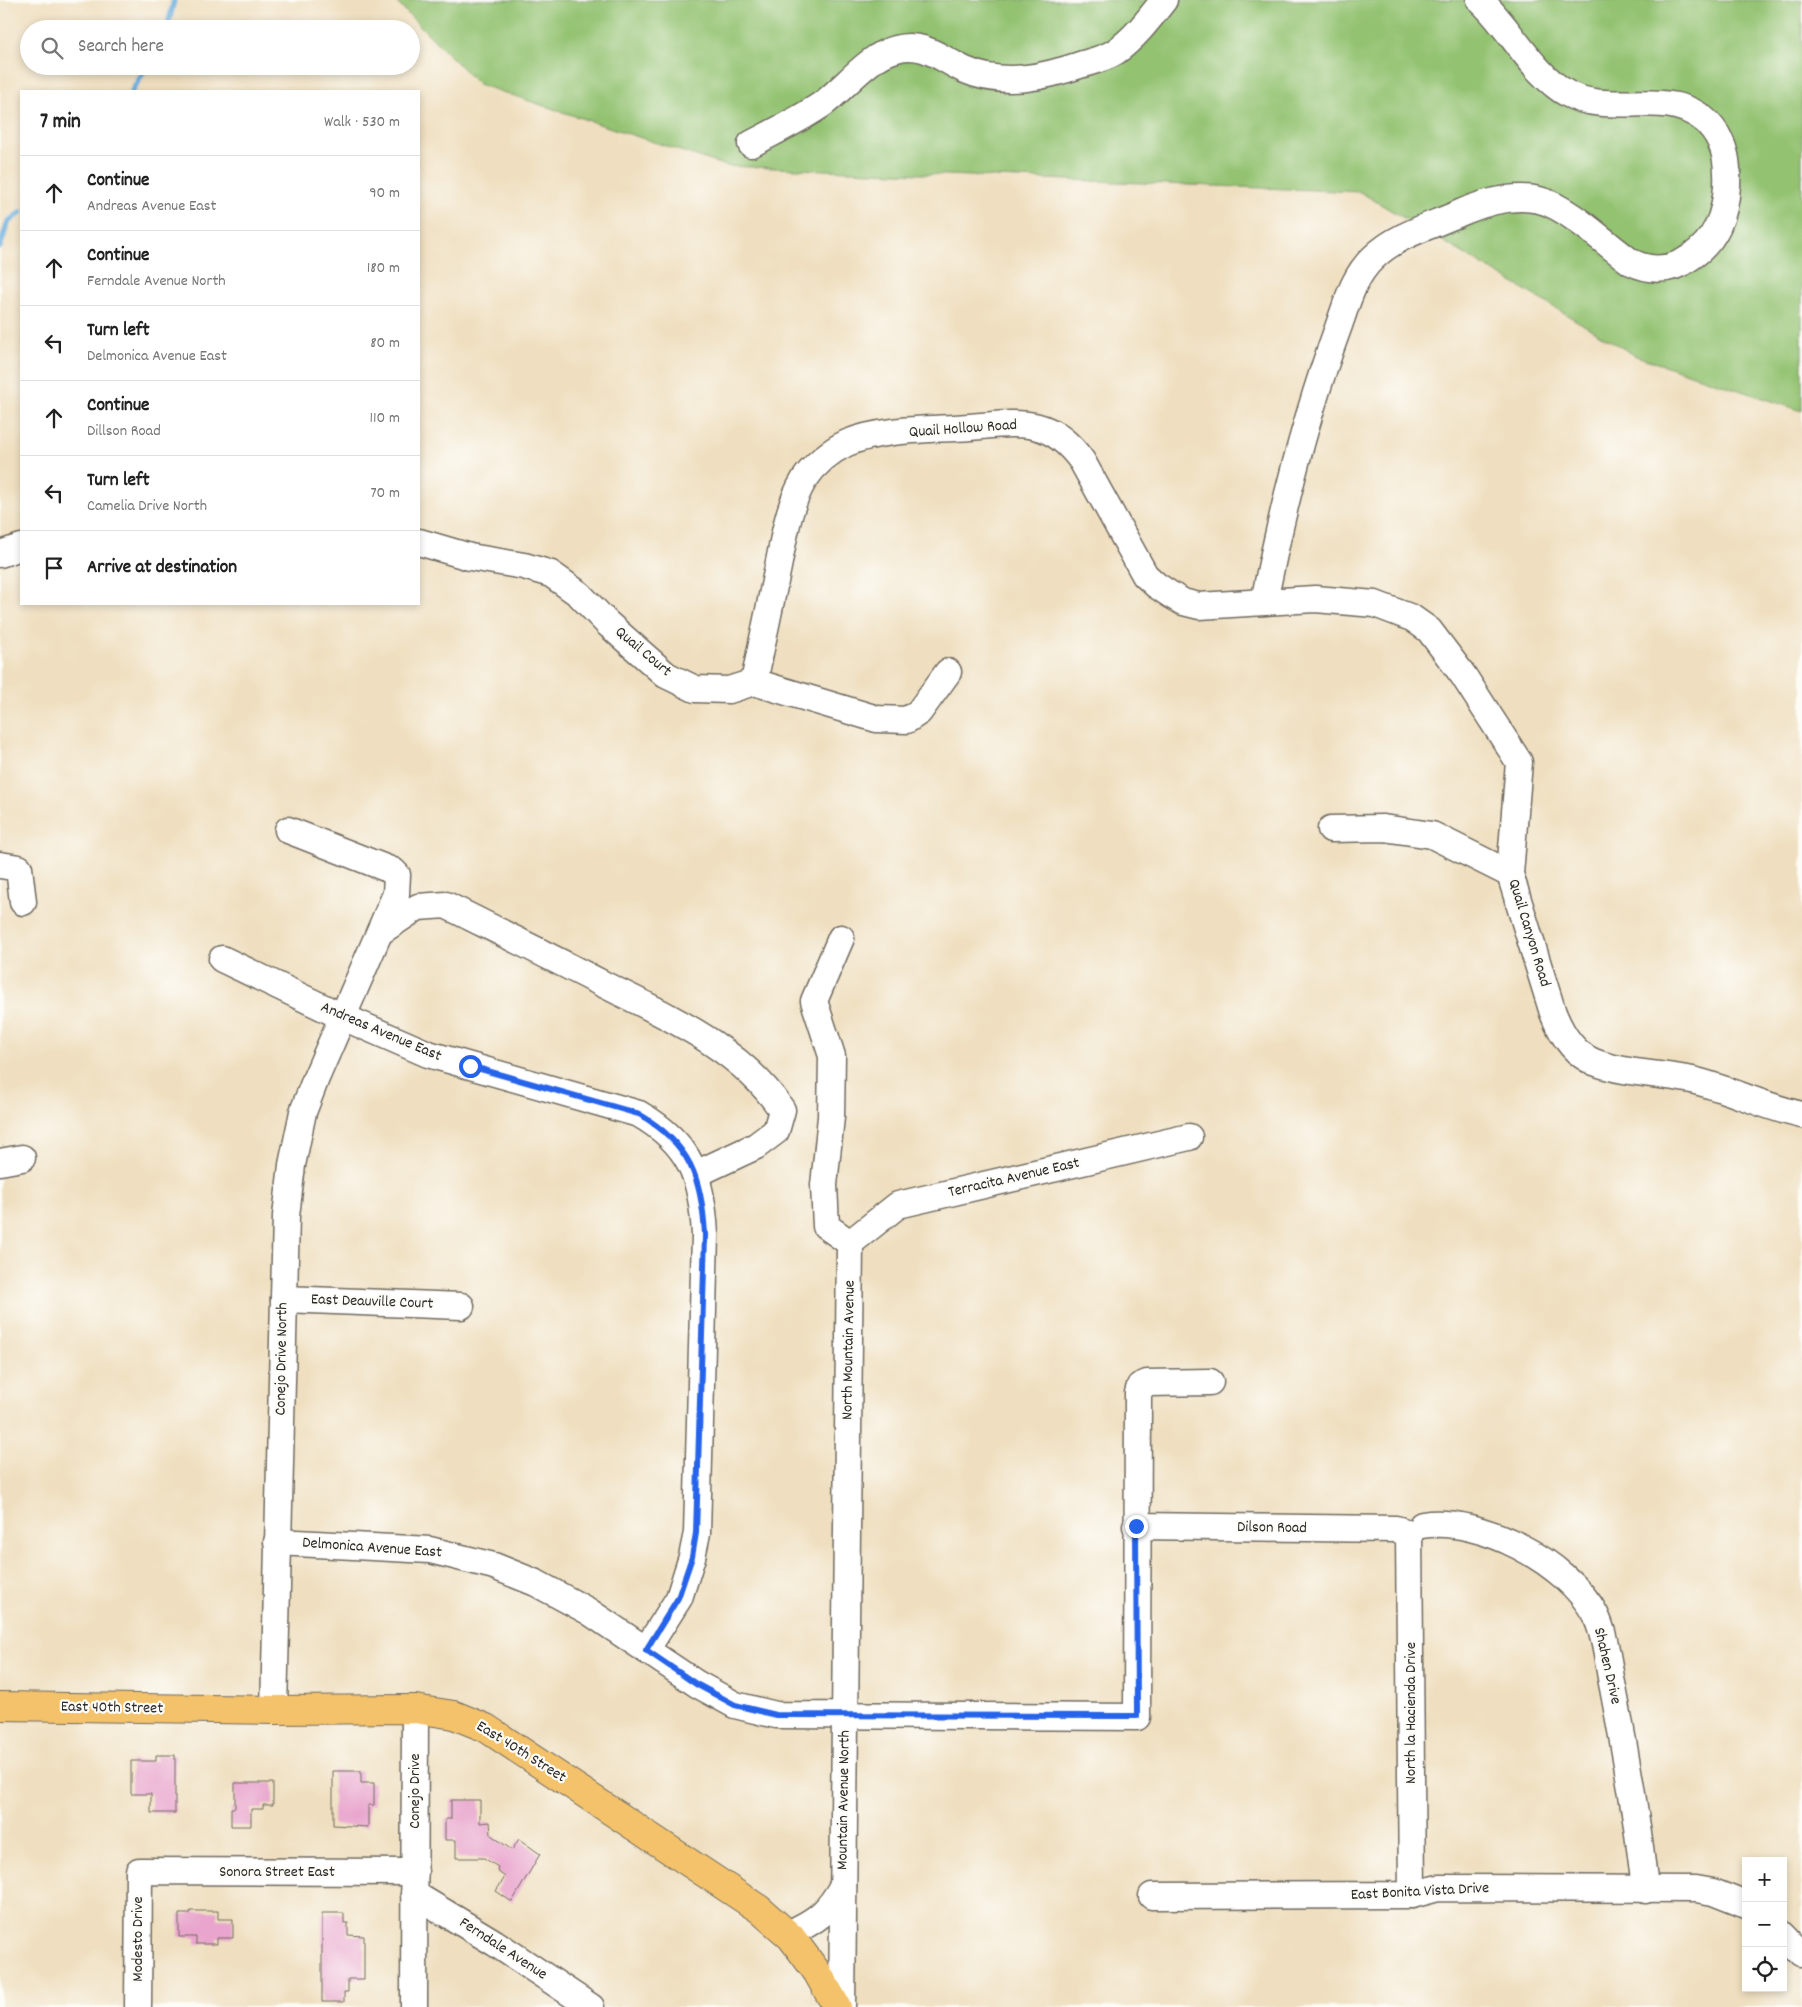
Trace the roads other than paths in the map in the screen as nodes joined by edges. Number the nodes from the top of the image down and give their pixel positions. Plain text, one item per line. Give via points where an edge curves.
1 (1164, 0) edge
2 (1480, 0) edge
3 (751, 144) dead end
4 (420, 542) edge
5 (20, 547) edge
6 (0, 554) edge
7 (1264, 602) junction
8 (1375, 604) joint
9 (948, 672) dead end
10 (754, 682) junction
11 (1331, 829) dead end
12 (288, 830) dead end
13 (0, 865) edge
14 (1510, 874) junction
15 (22, 902) dead end
16 (380, 932) junction
17 (841, 938) dead end
18 (222, 959) dead end
19 (343, 1017) junction
20 (1802, 1115) edge
21 (1189, 1137) dead end
22 (696, 1174) junction
23 (850, 1243) junction
24 (284, 1299) junction
25 (461, 1306) dead end
26 (1210, 1382) dead end
27 (1136, 1526) junction
28 (1415, 1528) junction
29 (277, 1542) junction
30 (646, 1650) junction
31 (0, 1706) edge
32 (415, 1709) junction
33 (274, 1710) junction
34 (845, 1716) junction
35 (138, 1871) joint
36 (415, 1883) junction
37 (843, 1885) junction
38 (1645, 1890) junction
39 (1152, 1896) dead end
40 (1412, 1896) junction
41 (1742, 1903) edge
42 (788, 1934) junction
43 (1787, 1939) edge
44 (1802, 1955) edge
45 (138, 2007) edge
46 (414, 2007) edge
47 (591, 2007) edge
48 (837, 2007) edge
49 (842, 2007) edge

1 - 3 street via 1144,25 1114,53 1061,72 1026,79 985,76 966,70 920,46 895,49 876,59 823,103
2 - 7 street via 1531,60 1565,92 1596,104 1680,106 1696,112 1708,122 1727,158 1726,196 1717,232 1704,248 1676,266 1643,268 1554,205 1536,200 1498,200 1398,240 1374,257 1355,281 1325,362
4 - 10 street, Quail Court via 470,557 551,574 578,594 666,675 695,689 728,690
5 - 6 street
7 - 8 street, Quail Hollow Road via 1315,600
7 - 10 street, Quail Hollow Road via 1199,606 1183,602 1156,585 1127,544 1082,460 1059,435 1036,426 1019,424 881,435 845,444 819,463 803,482 789,516
8 - 14 street, Quail Canyon Road via 1412,618 1429,630 1463,675 1518,762
9 - 10 street via 919,712 907,720 893,721
11 - 14 street via 1383,828 1432,835
12 - 16 street, Conejo Drive North via 397,875 396,894
13 - 15 street via 19,868
14 - 20 street, Quail Canyon Road via 1559,1029 1582,1055 1614,1068 1721,1088
16 - 19 street, Conejo Drive North
16 - 22 street via 418,907 446,905 682,1024 735,1060 770,1093 782,1110 776,1131 756,1146
17 - 23 street via 814,1001 832,1056 831,1117 824,1185 826,1226
18 - 19 street, Andreas Avenue East
19 - 22 street, Andreas Avenue East via 428,1054 639,1114 660,1127 677,1144
19 - 24 street, Conejo Drive North via 303,1112 286,1216
21 - 23 street, Terracita Avenue East via 898,1205
22 - 30 street, Andreas Avenue East via 703,1201 705,1235 696,1533 692,1557 678,1598
23 - 34 street, North Mountain Avenue
24 - 25 street, East Deauville Court
24 - 29 street, Conejo Drive North
26 - 27 street via 1147,1382 1140,1386
27 - 28 street, Dilson Road
27 - 34 street, Delmonica Avenue East via 1137,1716
28 - 38 street, Shahen Drive via 1440,1522 1479,1528 1498,1535 1554,1570 1595,1615 1604,1643 1622,1737
28 - 40 street, North la Hacienda Drive via 1410,1546
29 - 30 street, Delmonica Avenue East via 430,1550 464,1557 536,1583 588,1611
29 - 33 street, Conejo Drive North
30 - 34 street, Delmonica Avenue East via 696,1684 735,1705 776,1715
31 - 33 main road, East 40th Street
32 - 33 main road, East 40th Street
32 - 36 street, Conejo Drive
32 - 42 main road, East 40th Street via 454,1715 486,1728 759,1909
34 - 37 street, Mountain Avenue North
35 - 36 street, Sonora Street East
35 - 45 street, Modesto Drive
36 - 46 street, Conejo Drive
36 - 47 street, Ferndale Avenue via 495,1943
37 - 42 street, Mountain Avenue North via 833,1903 814,1922
37 - 49 street, Mountain Avenue North
38 - 40 street, East Bonita Vista Drive via 1438,1888
38 - 41 street, East Bonita Vista Drive via 1696,1889
39 - 40 street, East Bonita Vista Drive
42 - 48 main road, East 40th Street via 817,1972
43 - 44 street

